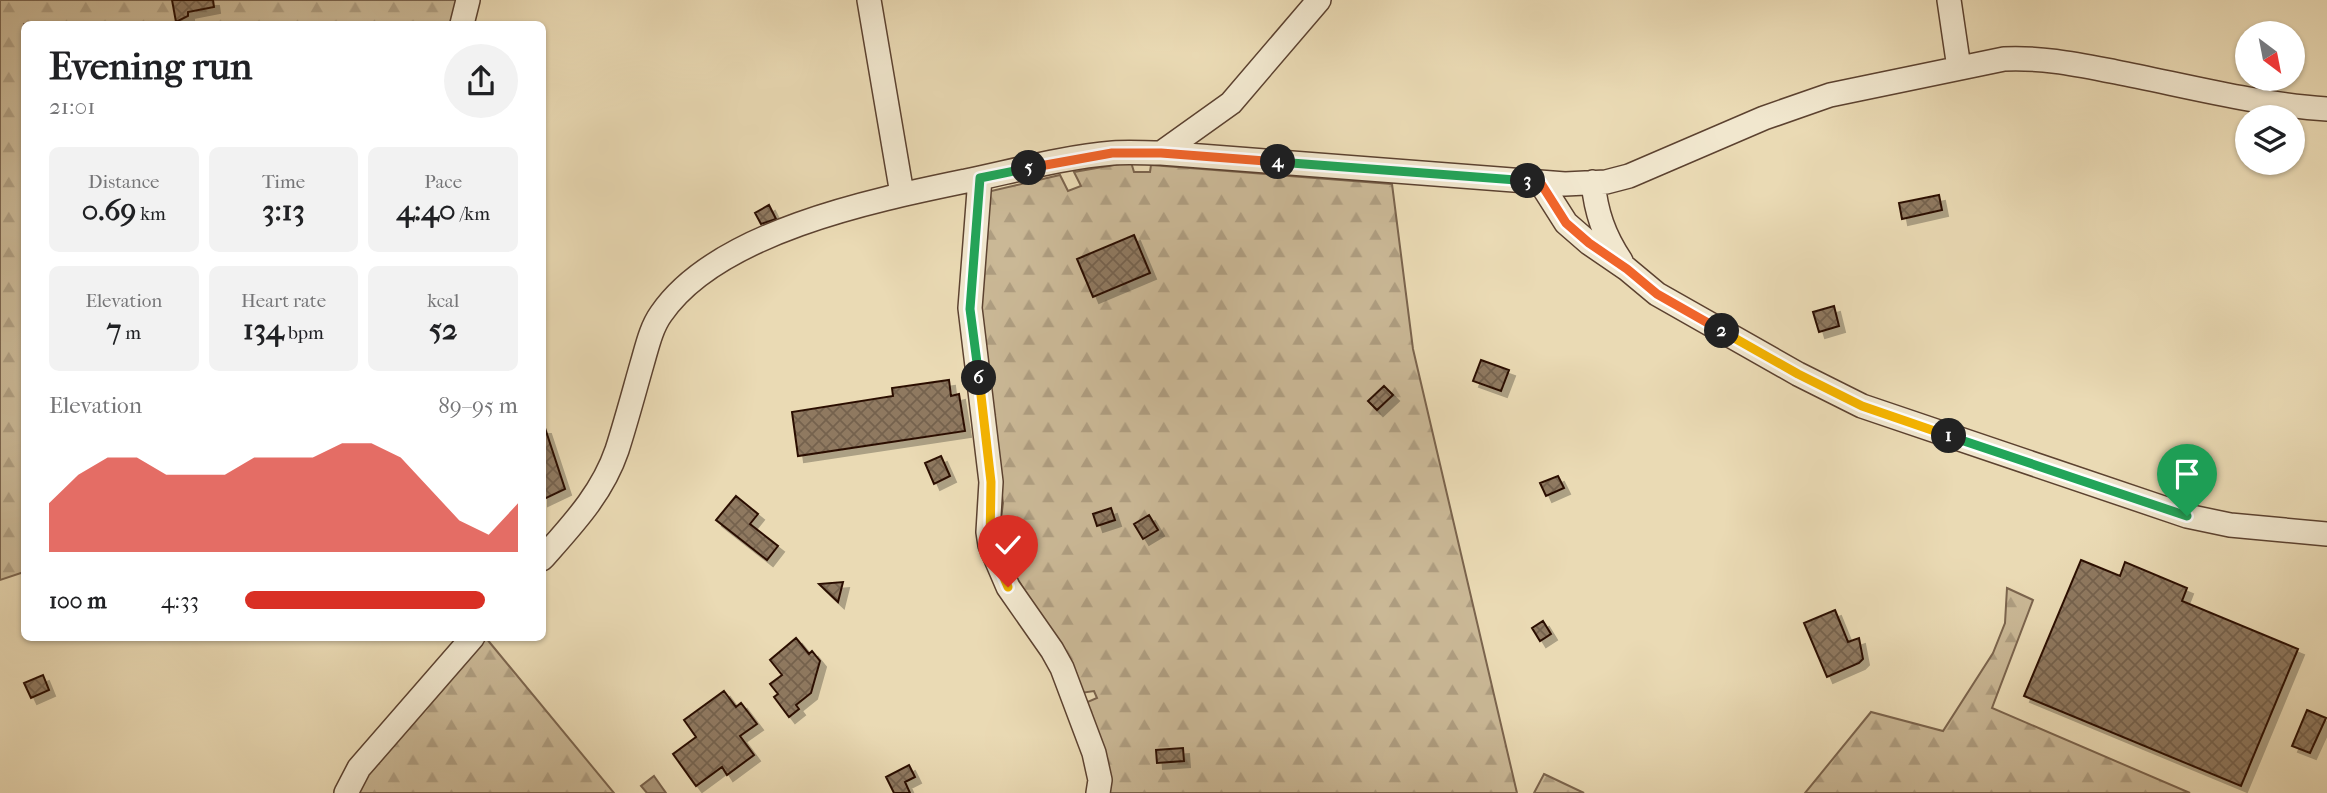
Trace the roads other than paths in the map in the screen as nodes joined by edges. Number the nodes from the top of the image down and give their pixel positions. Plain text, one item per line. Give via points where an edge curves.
1 (468, 0) edge
2 (869, 0) edge
3 (1319, 0) edge
4 (1950, 0) edge
5 (463, 21) edge
6 (1959, 68) junction
7 (2327, 109) edge
8 (1161, 153) junction
9 (980, 178) junction
10 (1540, 182) junction
11 (1593, 182) junction
12 (902, 194) junction
13 (1627, 269) junction
14 (2327, 534) edge
15 (546, 555) edge
16 (468, 641) edge
17 (346, 793) edge
18 (1098, 793) edge

1 - 5 street
2 - 12 street
3 - 8 street via 1231,103
4 - 6 street
6 - 7 street via 2027,58
6 - 11 street via 1794,106 1652,168
8 - 9 street via 1112,153
8 - 10 street
9 - 12 street
9 - 18 street via 970,309 991,482 990,545 1008,587 1062,668 1094,753
10 - 11 street
10 - 13 street via 1566,223
11 - 13 street via 1600,222
12 - 15 street via 791,227 730,256 678,293 650,337 605,478 591,504
13 - 14 street via 1657,294 1862,406 2187,516
16 - 17 street via 359,768

